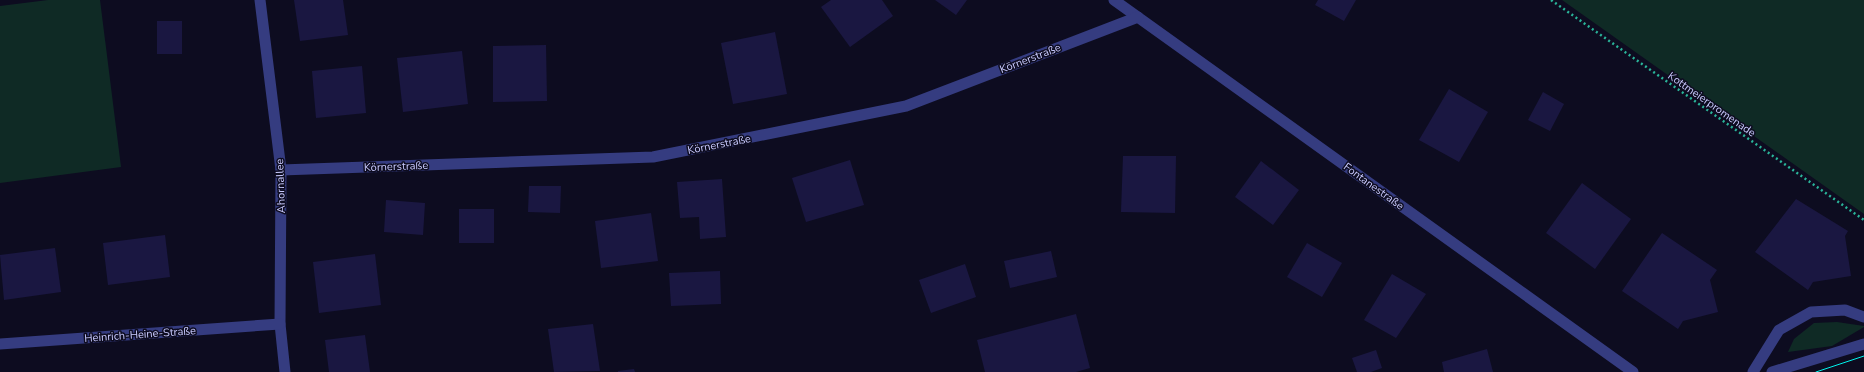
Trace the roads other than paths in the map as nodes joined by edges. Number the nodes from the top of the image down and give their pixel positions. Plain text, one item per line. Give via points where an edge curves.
1 (260, 0) edge
2 (1114, 0) edge
3 (1138, 17) junction
4 (281, 170) junction
5 (1864, 317) edge
6 (280, 324) junction
7 (0, 344) edge
8 (1864, 344) edge
9 (286, 372) edge
10 (1633, 372) edge
11 (1753, 372) edge
12 (1772, 372) edge

1 - 4 street, Ahornallee
2 - 3 street, Fontanestraße
3 - 4 street, Körnerstraße via 906,106 653,157
3 - 10 street, Fontanestraße
4 - 6 street, Ahornallee
5 - 11 street via 1845,310 1810,312 1779,330
6 - 7 street, Heinrich-Heine-Straße
6 - 9 street, Ahornallee
8 - 12 street

